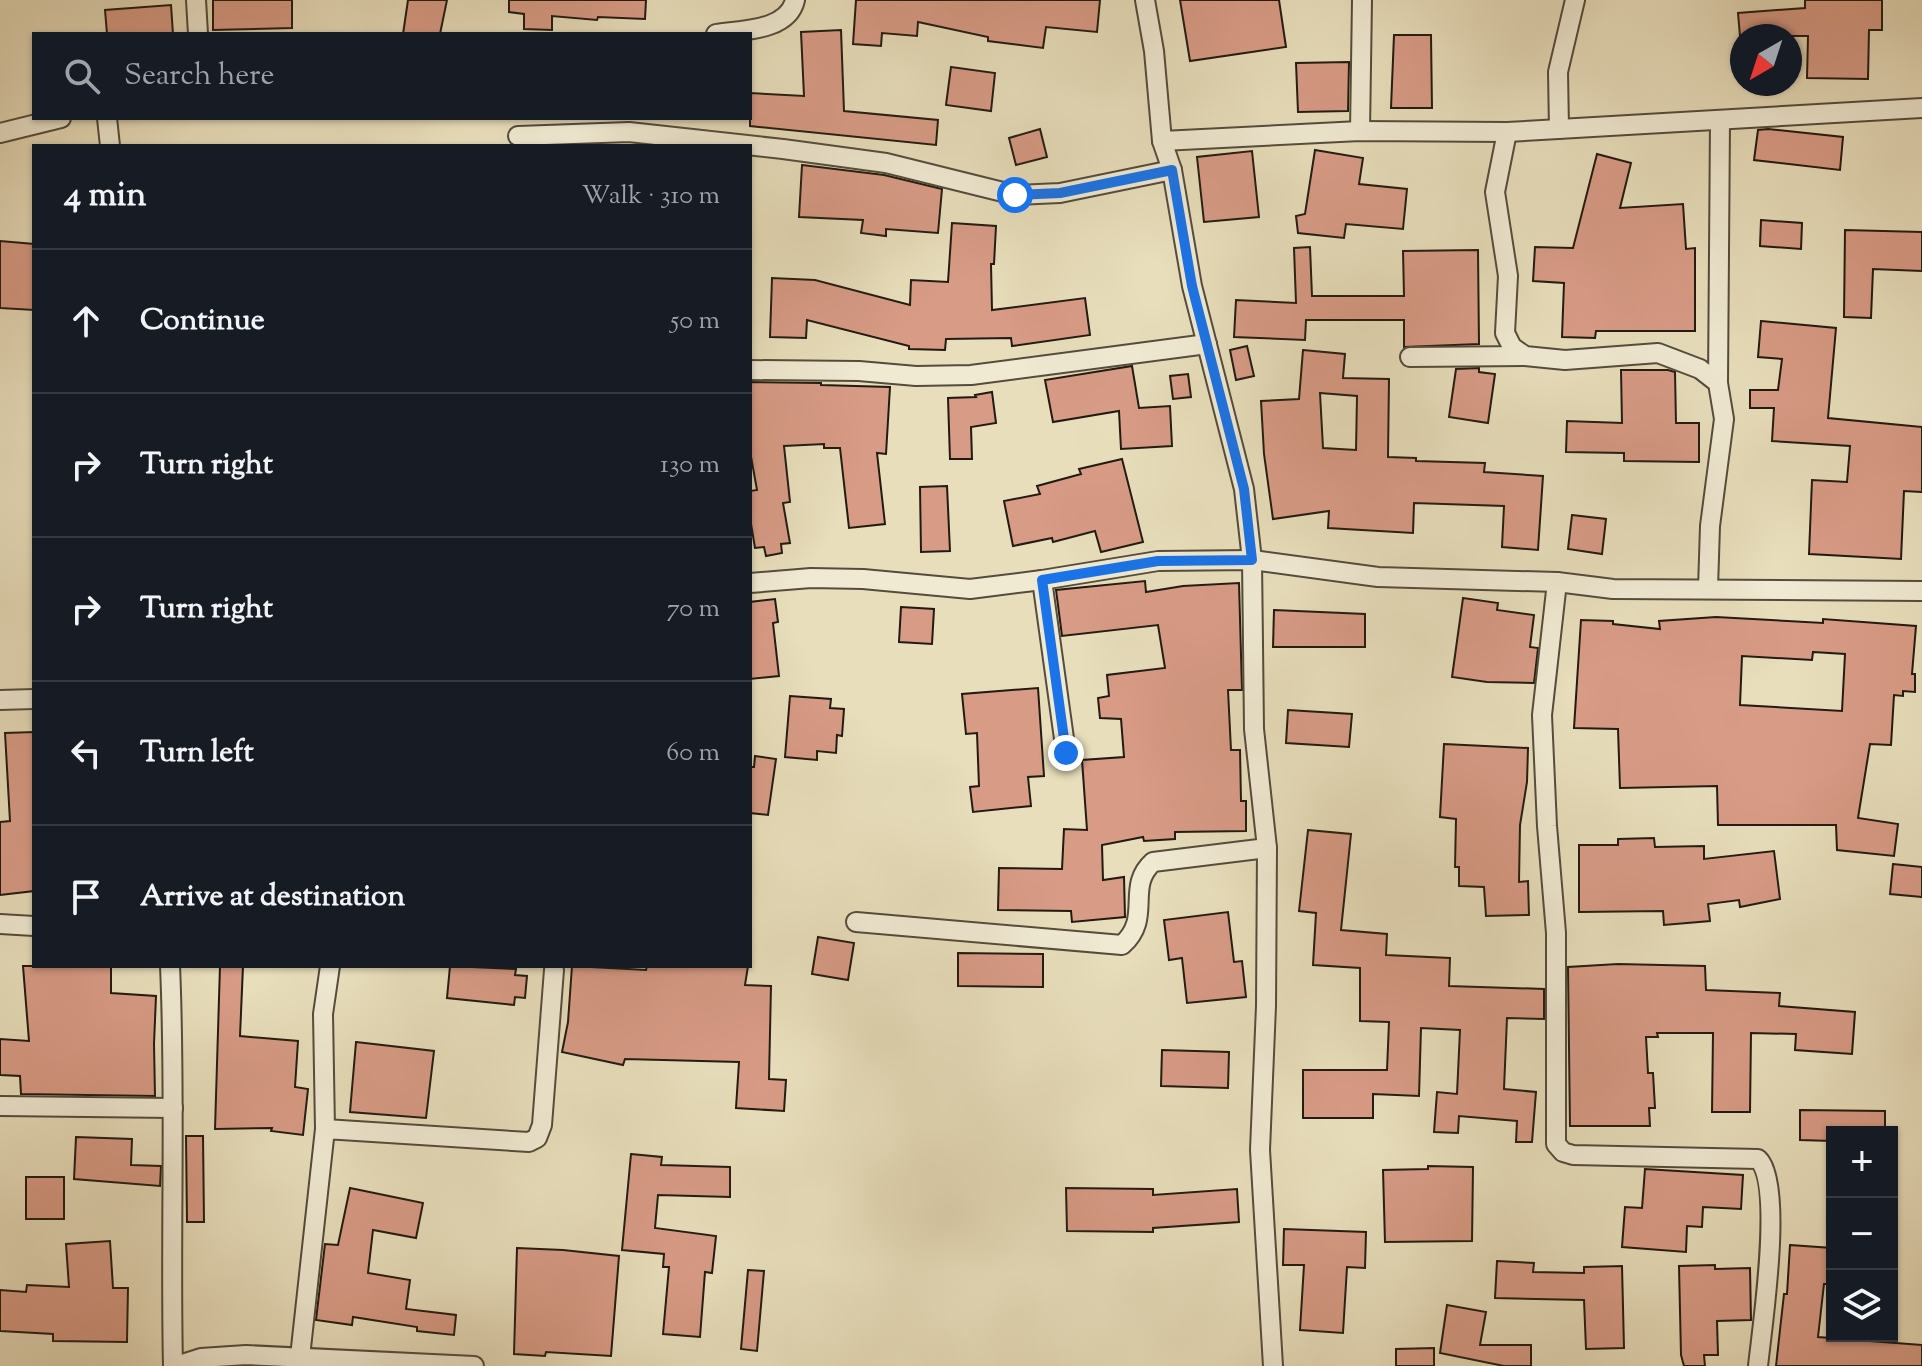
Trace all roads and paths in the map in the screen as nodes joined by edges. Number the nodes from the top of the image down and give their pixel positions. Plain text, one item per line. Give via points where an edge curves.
1 (196, 0) edge
2 (795, 0) edge
3 (1145, 0) edge
4 (1362, 0) edge
5 (1575, 0) edge
6 (198, 32) edge
7 (728, 32) edge
8 (1922, 108) edge
9 (53, 120) edge
10 (107, 120) edge
11 (1720, 121) junction
12 (1559, 129) junction
13 (1360, 131) junction
14 (1507, 132) junction
15 (0, 133) edge
16 (518, 136) dead end
17 (1162, 141) junction
18 (110, 144) edge
19 (738, 144) edge
20 (752, 146) edge
21 (1172, 170) junction
22 (1207, 344) junction
23 (1525, 356) junction
24 (1410, 357) dead end
25 (752, 370) edge
26 (1718, 383) junction
27 (1252, 560) junction
28 (1042, 580) junction
29 (1557, 582) junction
30 (752, 583) edge
31 (1708, 588) junction
32 (1922, 591) edge
33 (32, 699) edge
34 (0, 700) edge
35 (1066, 753) dead end
36 (1267, 848) junction
37 (856, 922) dead end
38 (0, 924) edge
39 (32, 926) edge
40 (170, 968) edge
41 (330, 968) edge
42 (554, 970) dead end
43 (0, 1106) edge
44 (173, 1108) junction
45 (325, 1129) junction
46 (300, 1357) junction
47 (413, 1364) edge
48 (175, 1366) edge
49 (474, 1366) edge
50 (1273, 1366) edge
51 (1758, 1366) edge

1 - 6 street
2 - 7 street via 785,19
3 - 17 street
4 - 13 street
5 - 12 street via 1558,72
8 - 11 street
9 - 15 street
10 - 18 street
11 - 12 street
11 - 26 street
12 - 14 street
13 - 14 street
13 - 17 street
14 - 23 street via 1495,192 1508,276 1505,333
16 - 19 street via 629,132
17 - 21 street
20 - 21 street via 886,163 1015,195 1060,193
21 - 22 street
22 - 25 street via 971,375
22 - 27 street via 1244,489
23 - 24 street
23 - 26 street via 1565,360 1658,353 1700,369
26 - 31 street via 1724,419
27 - 28 street via 1158,561
27 - 29 street via 1378,577
27 - 36 street via 1254,729
28 - 30 street via 970,589 863,579
28 - 35 street
29 - 31 street via 1613,589
29 - 51 street via 1542,715 1556,933 1556,1144 1573,1155 1758,1159 1765,1166 1770,1257
31 - 32 street
33 - 34 street
36 - 37 street via 1153,862 1139,886 1137,928 1122,945
36 - 50 street via 1260,1150
38 - 39 street
40 - 44 street
41 - 45 street via 323,1014
42 - 45 street via 537,1138 529,1142
43 - 44 street
44 - 48 street
45 - 46 street
46 - 47 street
46 - 48 street via 201,1358
47 - 49 street

